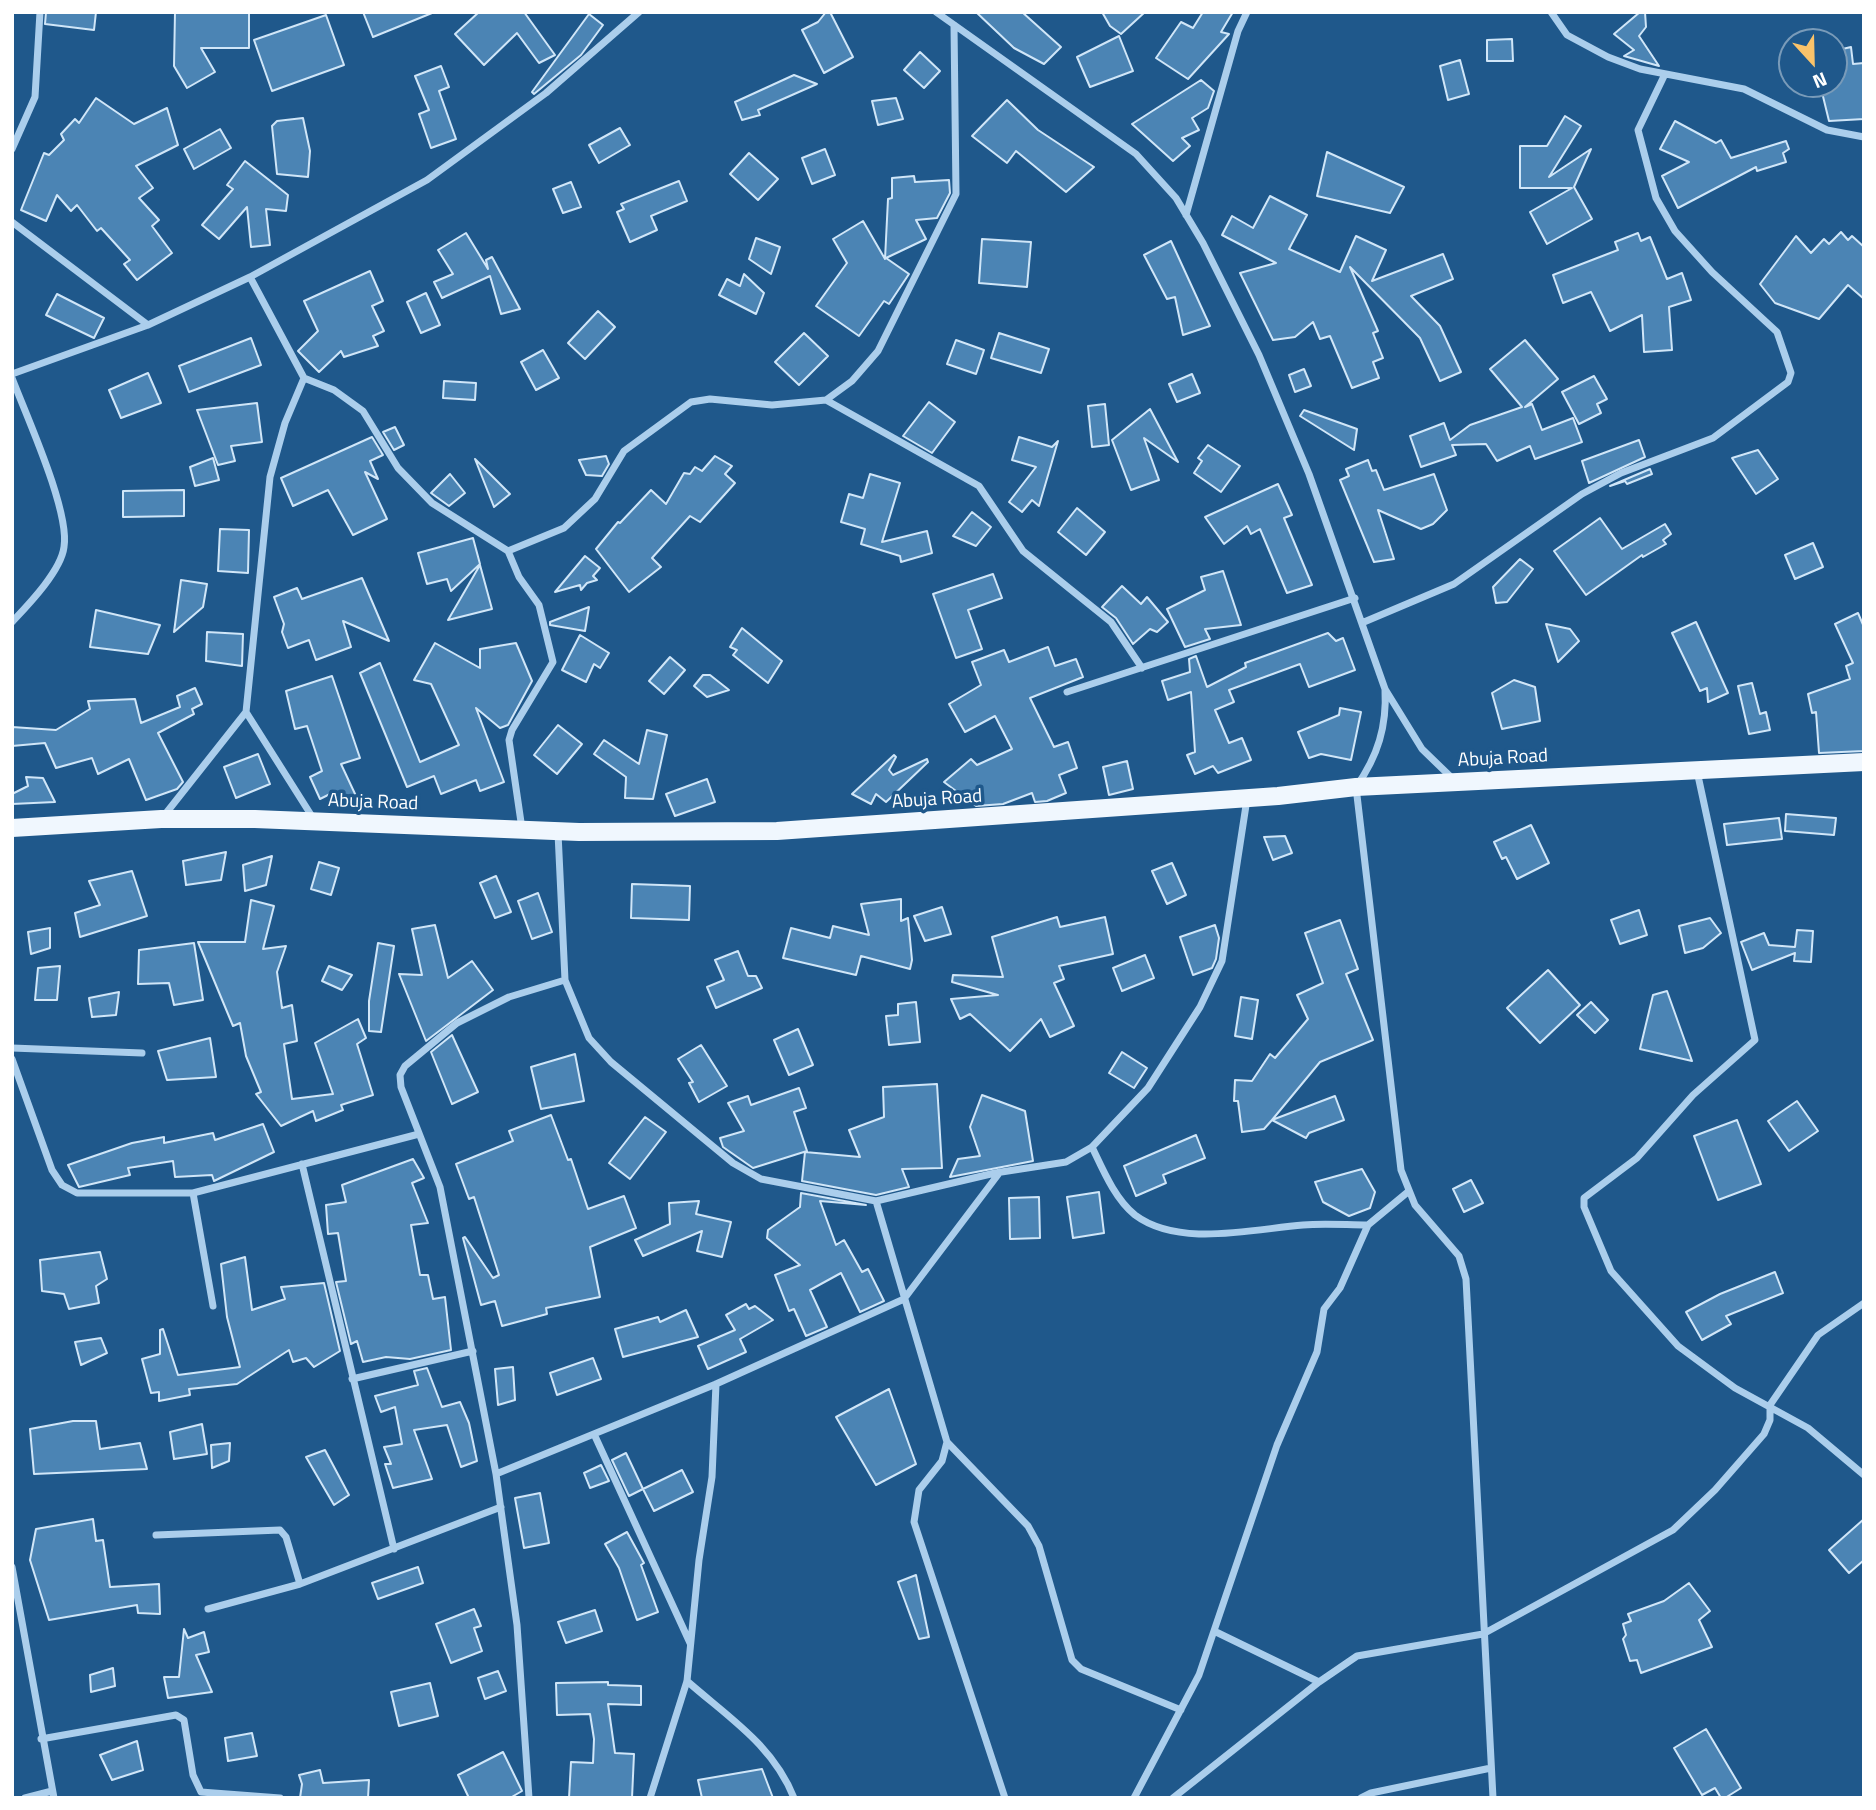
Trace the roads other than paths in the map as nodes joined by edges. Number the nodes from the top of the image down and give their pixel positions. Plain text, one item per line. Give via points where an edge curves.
1 (40, 12) edge
2 (639, 12) edge
3 (936, 12) edge
4 (1247, 12) edge
5 (1552, 12) edge
6 (954, 25) junction
7 (1665, 74) junction
8 (1864, 137) edge
9 (12, 149) edge
10 (1186, 215) junction
11 (12, 222) edge
12 (250, 277) junction
13 (148, 325) junction
14 (12, 376) edge
15 (304, 378) junction
16 (826, 400) junction
17 (508, 551) junction
18 (1355, 598) junction
19 (12, 622) edge
20 (1364, 622) junction
21 (1142, 668) junction
22 (1385, 689) junction
23 (1068, 692) dead end
24 (246, 712) junction
25 (1864, 762) edge
26 (1696, 770) junction
27 (1456, 782) junction
28 (1356, 787) junction
29 (1248, 798) junction
30 (161, 820) junction
31 (315, 822) junction
32 (12, 828) edge
33 (522, 830) junction
34 (558, 831) junction
35 (565, 980) junction
36 (12, 1048) edge
37 (142, 1053) dead end
38 (12, 1059) edge
39 (419, 1134) junction
40 (1092, 1147) junction
41 (302, 1164) junction
42 (1000, 1172) junction
43 (1409, 1191) junction
44 (193, 1193) junction
45 (876, 1201) junction
46 (1368, 1225) junction
47 (904, 1299) junction
48 (1864, 1303) edge
49 (213, 1306) dead end
50 (473, 1351) junction
51 (352, 1379) junction
52 (716, 1384) junction
53 (1770, 1405) junction
54 (594, 1433) junction
55 (947, 1442) junction
56 (496, 1474) junction
57 (1864, 1475) edge
58 (500, 1507) junction
59 (156, 1535) dead end
60 (394, 1549) junction
61 (12, 1567) edge
62 (300, 1584) junction
63 (208, 1609) dead end
64 (1214, 1631) junction
65 (1483, 1634) junction
66 (691, 1644) junction
67 (687, 1681) junction
68 (1318, 1682) junction
69 (1181, 1710) junction
70 (41, 1739) junction
71 (1491, 1768) junction
72 (53, 1795) edge
73 (24, 1798) edge
74 (280, 1798) edge
75 (529, 1798) edge
76 (650, 1798) edge
77 (794, 1798) edge
78 (1004, 1798) edge
79 (1134, 1798) edge
80 (1173, 1798) edge
81 (1361, 1798) edge
82 (1493, 1798) edge

1 - 9 street via 34,97
2 - 12 street via 546,93 427,180
3 - 6 street
4 - 10 street
5 - 7 street via 1567,35 1577,41 1640,69
6 - 10 street via 1136,154
6 - 16 street via 956,194 878,351 852,381
7 - 8 street via 1744,89 1827,130
7 - 20 street via 1638,130 1657,198 1675,231 1777,332 1791,373 1788,382 1713,438 1621,473 1581,494 1454,584
10 - 18 street via 1259,355
11 - 13 street
12 - 13 street
12 - 15 street
13 - 14 street
14 - 19 street via 57,502 65,546 34,597
15 - 17 street via 334,390 363,411 398,468 432,503
15 - 24 street via 285,422 271,477
16 - 17 street via 772,405 710,399 691,402 624,451 595,499 564,528
16 - 21 street via 979,486 1023,551 1111,622
17 - 33 street via 539,605 553,662 509,740
18 - 20 street
18 - 21 street
20 - 22 street
21 - 23 street
22 - 27 street via 1422,749
22 - 28 street via 1381,741
24 - 30 street
24 - 31 street
25 - 26 main road, Abuja Road
26 - 27 main road, Abuja Road
26 - 53 street via 1755,1040 1693,1095 1637,1158 1592,1189 1584,1198 1584,1207 1611,1270 1678,1346 1735,1388
27 - 28 main road, Abuja Road
28 - 29 main road, Abuja Road
28 - 43 street via 1401,1170
29 - 34 main road, Abuja Road via 777,831
29 - 40 street via 1222,961 1200,1007 1148,1088
30 - 31 main road, Abuja Road
30 - 32 main road, Abuja Road
31 - 33 main road, Abuja Road
33 - 34 main road, Abuja Road
34 - 35 street
35 - 39 street via 509,997 457,1023 405,1066 401,1087
35 - 45 street via 589,1038 611,1062 733,1163 761,1179
36 - 37 street
38 - 44 street via 52,1170 62,1185 77,1194
39 - 41 street
39 - 50 street via 440,1186
40 - 42 street via 1066,1162
40 - 46 street via 1110,1184 1135,1214 1163,1230 1218,1235 1306,1224
41 - 44 street
41 - 51 street
42 - 45 street
42 - 47 street
43 - 46 street
43 - 65 street via 1415,1205 1459,1256 1466,1279
44 - 49 street
45 - 47 street
46 - 64 street via 1340,1288 1324,1309 1317,1352 1277,1445
47 - 52 street
47 - 55 street
48 - 53 street via 1818,1335
50 - 51 street
50 - 56 street
51 - 60 street
52 - 54 street
52 - 66 street via 712,1477
53 - 57 street via 1808,1428
53 - 65 street via 1764,1434 1673,1530
54 - 56 street
54 - 66 street
55 - 69 street via 1028,1526 1039,1546 1072,1660 1081,1669
55 - 78 street via 942,1461 919,1490 914,1522
56 - 58 street
58 - 60 street
58 - 75 street via 517,1625
59 - 62 street via 280,1530 286,1536
60 - 62 street
61 - 70 street
62 - 63 street
64 - 68 street
64 - 69 street
65 - 68 street via 1357,1657
65 - 71 street
66 - 67 street
67 - 76 street
67 - 77 street via 769,1752 784,1772
68 - 80 street
69 - 79 street
70 - 72 street
70 - 74 street via 176,1714 184,1720 193,1775 201,1792
71 - 81 street
71 - 82 street
72 - 73 street

